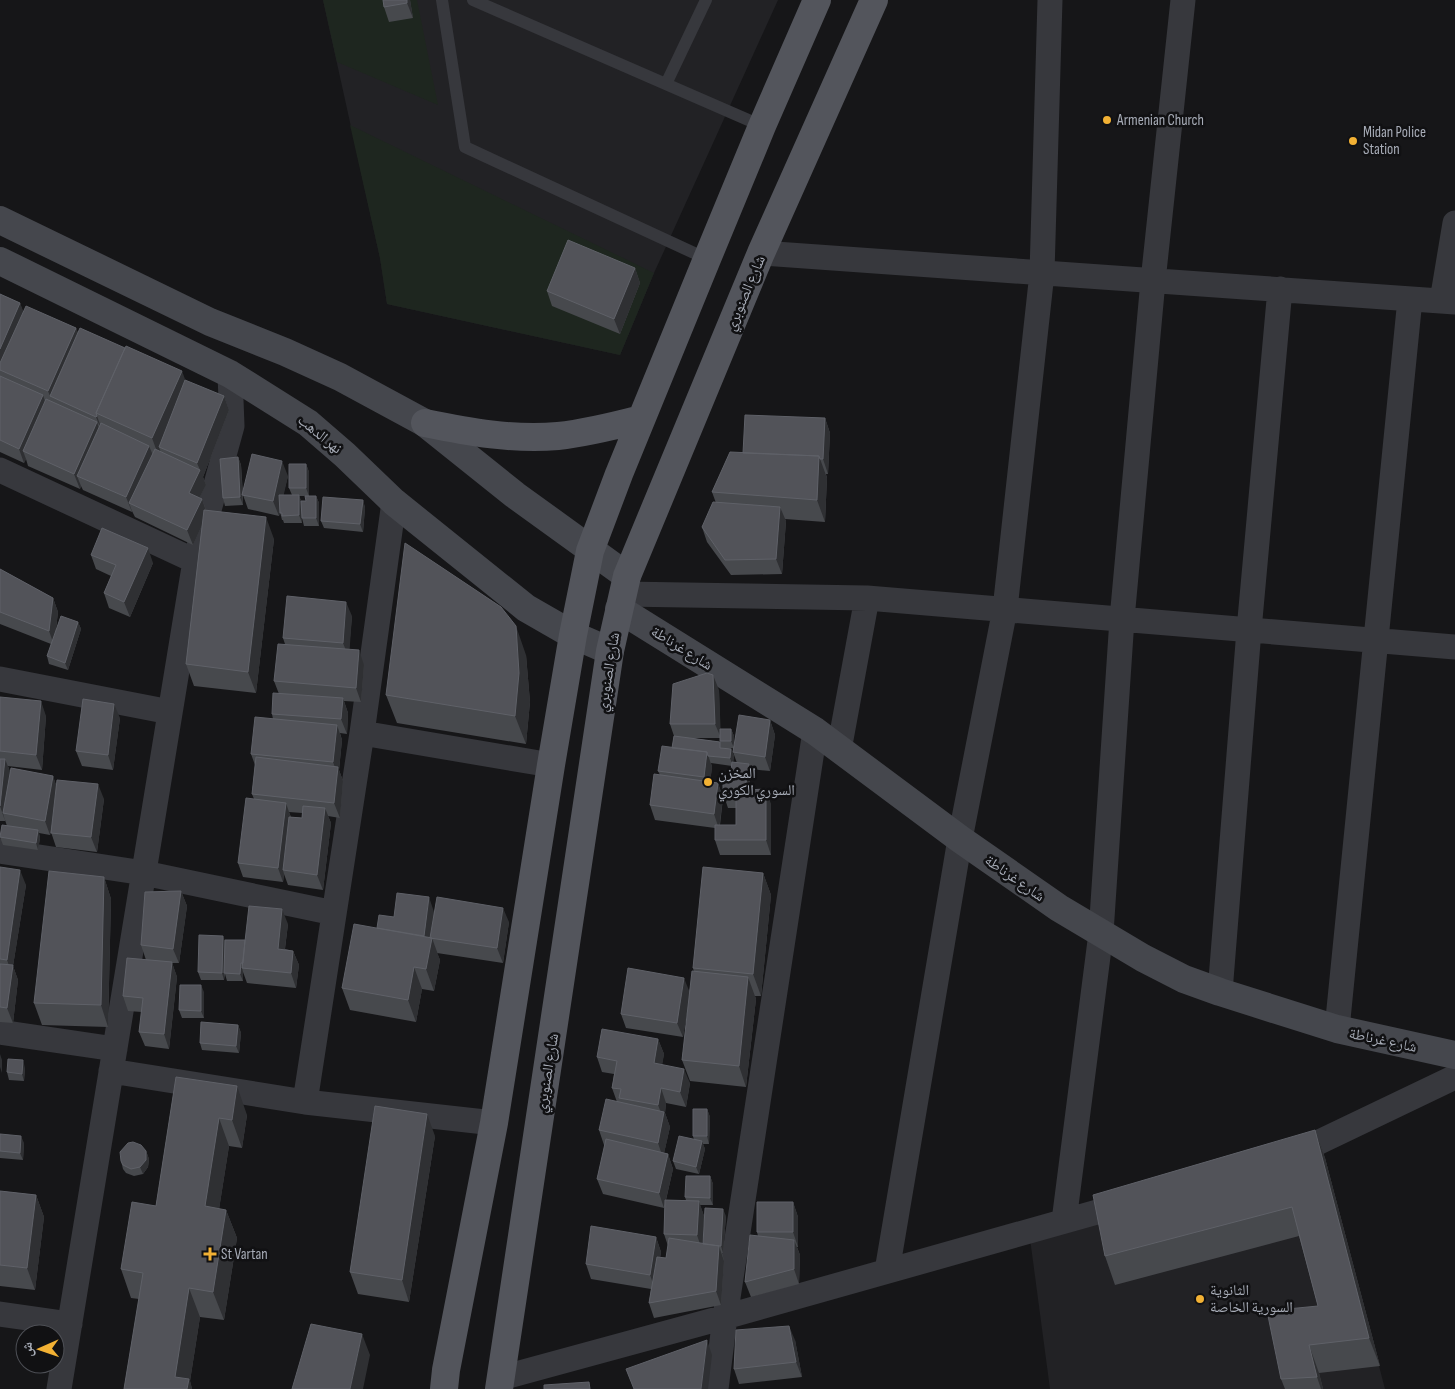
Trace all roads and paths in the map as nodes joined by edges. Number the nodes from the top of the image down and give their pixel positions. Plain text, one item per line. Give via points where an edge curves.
1 (442, 0) edge
2 (474, 0) edge
3 (706, 0) edge
4 (817, 0) edge
5 (874, 0) edge
6 (1050, 0) edge
7 (1183, 0) edge
8 (666, 84) junction
9 (762, 126) junction
10 (0, 220) edge
11 (1455, 223) edge
12 (761, 253) junction
13 (707, 259) junction
14 (0, 261) edge
15 (1042, 273) junction
16 (1153, 280) junction
17 (1280, 290) junction
18 (1410, 299) junction
19 (1448, 301) edge
20 (230, 374) junction
21 (641, 420) junction
22 (425, 423) junction
23 (0, 470) edge
24 (394, 502) junction
25 (590, 551) junction
26 (195, 562) junction
27 (623, 593) junction
28 (867, 598) junction
29 (1005, 609) junction
30 (1122, 619) junction
31 (1249, 630) junction
32 (573, 635) junction
33 (1376, 640) junction
34 (1455, 647) edge
35 (610, 651) junction
36 (0, 679) edge
37 (170, 712) junction
38 (815, 731) junction
39 (362, 733) junction
40 (839, 750) junction
41 (551, 765) junction
42 (960, 839) junction
43 (0, 851) edge
44 (144, 873) junction
45 (334, 913) junction
46 (1101, 933) junction
47 (1220, 992) junction
48 (1337, 1030) junction
49 (0, 1032) edge
50 (1455, 1055) edge
51 (113, 1060) junction
52 (1455, 1077) edge
53 (304, 1102) junction
54 (494, 1122) junction
55 (1271, 1163) edge
56 (1149, 1198) edge
57 (1064, 1221) junction
58 (887, 1271) junction
59 (0, 1314) edge
60 (725, 1317) junction
61 (70, 1324) junction
62 (500, 1383) edge
63 (59, 1389) edge
64 (444, 1389) edge
65 (716, 1389) edge

1 - 13 lane via 465,147
2 - 8 lane
3 - 8 lane
4 - 9 main road
5 - 12 main road, شارع الصنوبري
6 - 15 street
7 - 16 street
8 - 9 lane
9 - 13 main road
10 - 22 main road via 210,322 340,376
11 - 19 street
12 - 15 street
12 - 27 main road, شارع الصنوبري
13 - 21 main road
14 - 20 main road, نهر الدهب
15 - 16 street
15 - 29 street
16 - 17 street
16 - 30 street
17 - 18 street
17 - 31 street
18 - 19 street
18 - 33 street
20 - 24 main road, نهر الدهب via 308,423
20 - 26 street via 232,426
21 - 22 main road via 557,436 472,432
21 - 25 main road
22 - 25 main road
23 - 26 street
24 - 32 main road, نهر الدهب via 526,608
24 - 39 street
25 - 27 main road
25 - 32 main road
26 - 37 street
27 - 28 street
27 - 35 main road, شارع الصنوبري
27 - 38 main road, شارع غرناطة
28 - 29 street
28 - 40 street
29 - 30 street
29 - 42 street
30 - 31 street
30 - 46 street
31 - 33 street
31 - 47 street
32 - 35 main road, نهر الدهب
32 - 41 main road
33 - 34 street
33 - 48 street
35 - 62 main road, شارع الصنوبري
36 - 37 street
37 - 44 street
38 - 40 main road, شارع غرناطة
38 - 60 street
39 - 41 street
39 - 45 street
40 - 42 main road, شارع غرناطة
41 - 54 main road
42 - 46 main road, شارع غرناطة
42 - 58 street
43 - 44 street
44 - 45 street
44 - 51 street
45 - 53 street
46 - 47 main road, شارع غرناطة via 1143,958
46 - 57 street
47 - 48 main road, شارع غرناطة
48 - 50 main road, شارع غرناطة
49 - 51 street
51 - 53 street
51 - 61 street
52 - 55 street
53 - 54 street
54 - 64 main road
56 - 57 street
57 - 58 street
58 - 60 street
59 - 61 street
60 - 62 street
60 - 65 street
61 - 63 street

